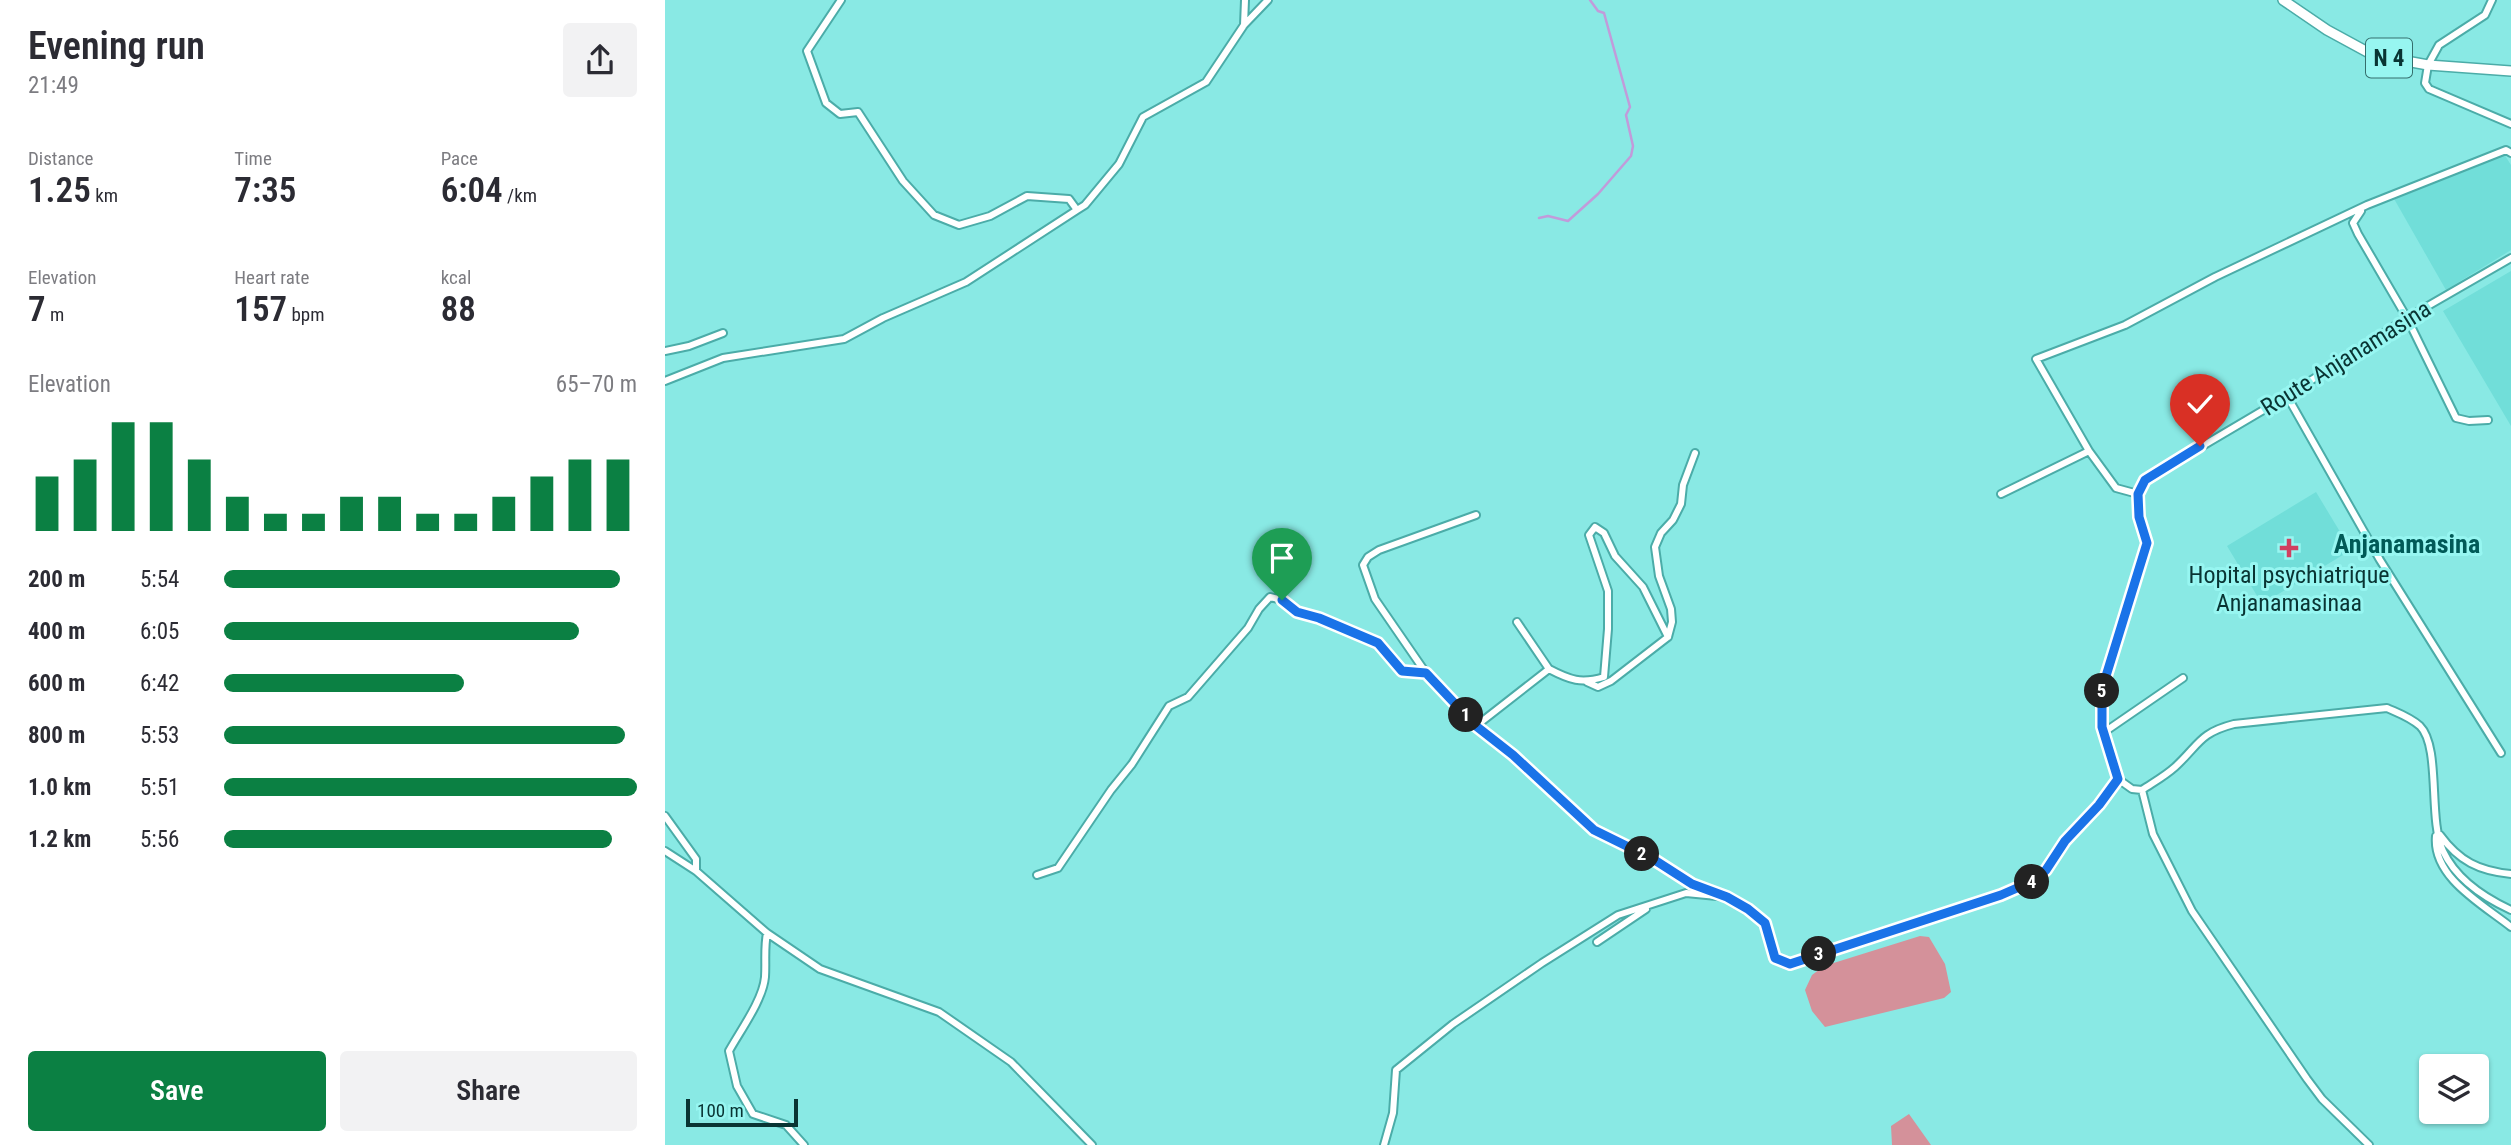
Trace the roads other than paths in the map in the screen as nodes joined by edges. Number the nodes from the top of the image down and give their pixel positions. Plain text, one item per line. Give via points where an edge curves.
1 (841, 0) edge
2 (1245, 0) edge
3 (1268, 0) edge
4 (2283, 0) edge
5 (2492, 0) edge
6 (1244, 25) junction
7 (2428, 65) junction
8 (2511, 71) edge
9 (2511, 124) edge
10 (2511, 153) edge
11 (2367, 205) junction
12 (1077, 210) junction
13 (2511, 258) edge
14 (2407, 317) junction
15 (723, 333) dead end
16 (665, 351) edge
17 (665, 381) edge
18 (2287, 396) junction
19 (2487, 420) dead end
20 (2089, 451) junction
21 (1695, 453) dead end
22 (2001, 494) dead end
23 (2138, 494) junction
24 (1476, 515) dead end
25 (1517, 622) dead end
26 (1668, 637) junction
27 (1549, 669) junction
28 (1426, 673) junction
29 (2183, 678) dead end
30 (1587, 682) junction
31 (1476, 726) junction
32 (2103, 733) junction
33 (2501, 753) dead end
34 (2118, 779) junction
35 (2142, 790) junction
36 (665, 816) edge
37 (2437, 831) junction
38 (665, 851) edge
39 (696, 871) junction
40 (2511, 874) edge
41 (1037, 875) dead end
42 (1727, 897) junction
43 (1651, 905) junction
44 (2511, 910) edge
45 (2511, 927) edge
46 (767, 933) junction
47 (1597, 943) dead end
48 (804, 1145) edge
49 (1092, 1145) edge
50 (1384, 1145) edge
51 (2369, 1145) edge

1 - 12 street via 807,51 826,103 840,114 857,112 903,181 935,215 959,225 990,216 1027,196 1069,200
2 - 6 street
3 - 6 street
4 - 7 main road, N 4 via 2373,55
5 - 7 street via 2485,15 2439,45
6 - 12 street via 1206,82 1143,117 1119,164
7 - 8 main road, N 4
7 - 9 street via 2425,83 2429,89
10 - 11 street via 2506,150
11 - 14 street via 2354,223
11 - 20 street via 2125,325 2036,359
12 - 17 street via 966,282 844,339 723,358
13 - 14 street, Route Anjanamasina
14 - 18 street, Route Anjanamasina
14 - 19 street via 2456,418
15 - 16 street
18 - 23 street, Route Anjanamasina via 2145,480
18 - 33 street via 2380,560
20 - 22 street
20 - 23 street via 2116,488
21 - 26 street via 1681,504 1655,547 1671,609
23 - 32 street via 2147,543 2102,689
24 - 28 street via 1379,550 1363,565 1375,599
25 - 27 street
26 - 30 street via 1611,681 1598,687
26 - 30 street via 1643,587 1595,527 1589,535 1608,591 1608,629 1604,677
27 - 30 street
27 - 31 street
28 - 31 street
28 - 41 street via 1402,671 1378,643 1270,597 1188,697 1169,706 1058,867
29 - 32 street
31 - 42 street via 1594,830 1692,884
32 - 34 street
34 - 35 street via 2131,789
34 - 42 street via 2033,881 1790,964 1775,958 1765,923
35 - 37 street via 2178,764 2204,735 2219,728 2386,708 2421,727 2431,759
35 - 51 street via 2153,834 2192,911 2322,1099
36 - 39 street via 697,859
37 - 40 street via 2468,863
37 - 44 street via 2443,852 2471,886
37 - 45 street via 2435,846 2447,873
38 - 39 street
39 - 46 street
42 - 43 street via 1686,893
43 - 47 street
43 - 50 street via 1618,915 1542,963 1396,1070 1393,1113
46 - 48 street via 762,991 729,1051 737,1086 753,1114 786,1125
46 - 49 street via 820,969 939,1012 1011,1062

